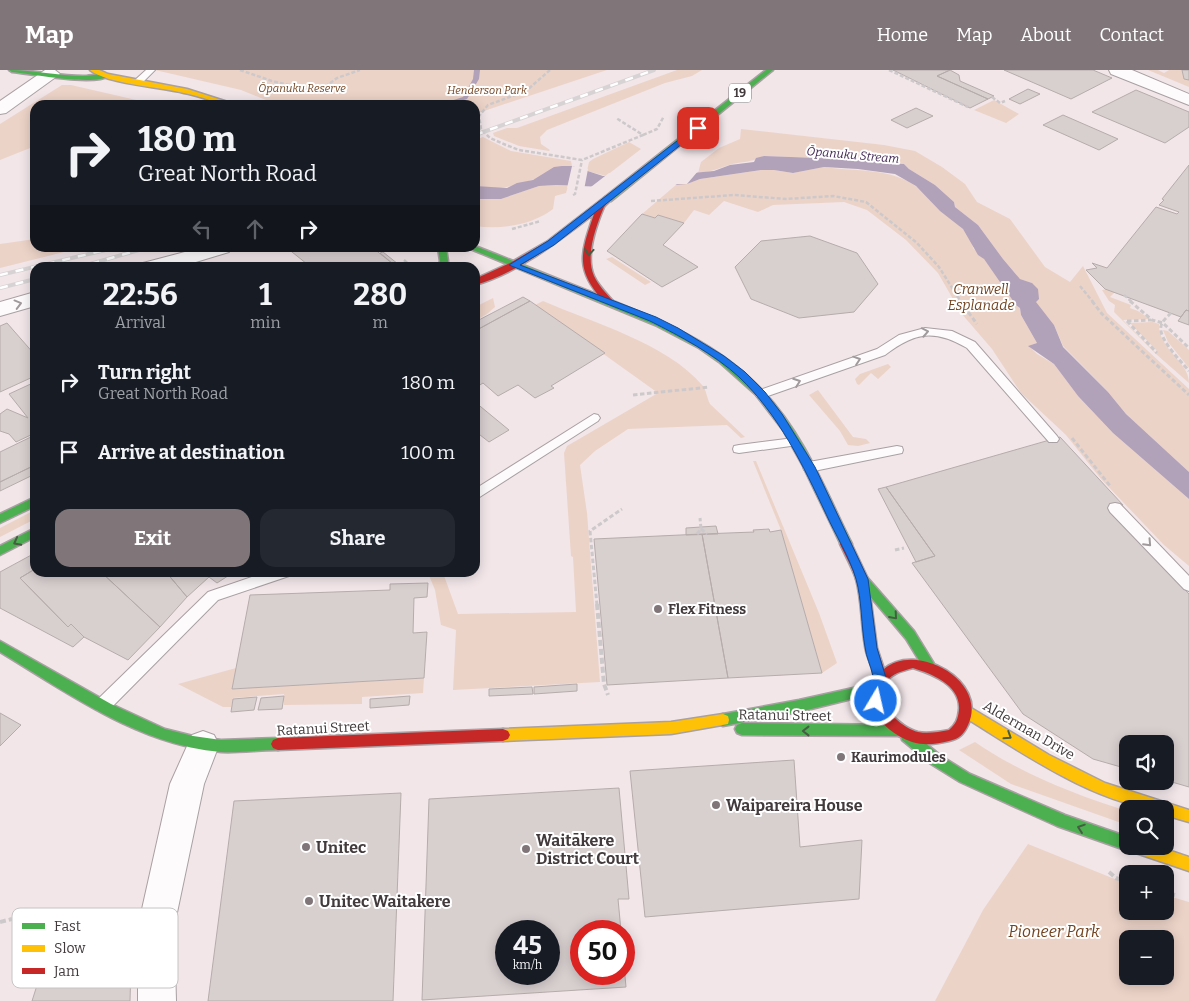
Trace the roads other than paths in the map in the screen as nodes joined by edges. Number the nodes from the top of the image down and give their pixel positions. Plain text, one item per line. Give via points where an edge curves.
1 (12, 70) edge
2 (93, 70) edge
3 (151, 70) edge
4 (770, 70) edge
5 (1117, 70) edge
6 (51, 74) junction
7 (106, 76) junction
8 (138, 82) junction
9 (215, 100) edge
10 (1189, 100) edge
11 (0, 109) edge
12 (601, 206) junction
13 (480, 251) edge
14 (208, 252) edge
15 (172, 262) edge
16 (513, 265) junction
17 (480, 280) edge
18 (30, 300) edge
19 (608, 301) junction
20 (0, 309) edge
21 (761, 394) junction
22 (594, 418) dead end
23 (1053, 440) dead end
24 (794, 442) junction
25 (739, 449) dead end
26 (897, 450) dead end
27 (809, 467) junction
28 (480, 492) edge
29 (30, 504) edge
30 (1115, 508) dead end
31 (0, 519) edge
32 (30, 535) edge
33 (0, 551) edge
34 (269, 577) edge
35 (862, 579) junction
36 (1189, 585) edge
37 (0, 646) edge
38 (929, 666) junction
39 (878, 683) junction
40 (103, 705) junction
41 (966, 711) junction
42 (671, 728) junction
43 (903, 734) junction
44 (203, 744) junction
45 (1189, 816) edge
46 (1119, 841) edge
47 (1162, 855) edge
48 (1189, 864) edge
49 (160, 908) edge
50 (157, 988) edge
51 (157, 1001) edge

1 - 6 main road
2 - 7 main road
3 - 8 lane
4 - 12 main road, 19
5 - 10 street
6 - 7 main road via 83,78
6 - 11 street
7 - 8 main road
8 - 9 main road
12 - 16 main road, 19 via 551,243
12 -> 19 main road via 589,246 588,272
13 - 16 main road
14 - 15 street
16 - 17 main road, 19
16 - 19 main road
20 -> 18 street
19 - 21 main road via 653,319 699,343 741,374
21 -> 23 lane via 881,352 897,340 923,331 944,332 971,345
21 - 24 main road
22 - 28 lane
24 - 25 lane
24 - 27 main road
26 - 27 lane
27 - 35 main road
29 - 31 main road
30 -> 36 lane
32 -> 33 main road
34 - 40 lane via 213,596
35 -> 38 main road via 910,635
35 - 39 main road
37 - 40 main road, Ratanui Street
38 - 39 main road via 899,665 889,670
38 - 41 main road via 958,686
39 - 42 main road, Ratanui Street via 812,705
39 - 43 main road via 876,701 881,714
40 - 44 main road, Ratanui Street via 172,737
41 - 43 main road via 963,725 953,734 935,740 919,740
41 -> 45 main road, Alderman Drive via 1044,759 1102,788
43 -> 42 main road, Ratanui Street
42 - 44 main road, Ratanui Street via 243,746
46 -> 43 main road via 1062,821 965,778
44 - 49 street via 187,784
47 - 48 main road
50 - 51 street

